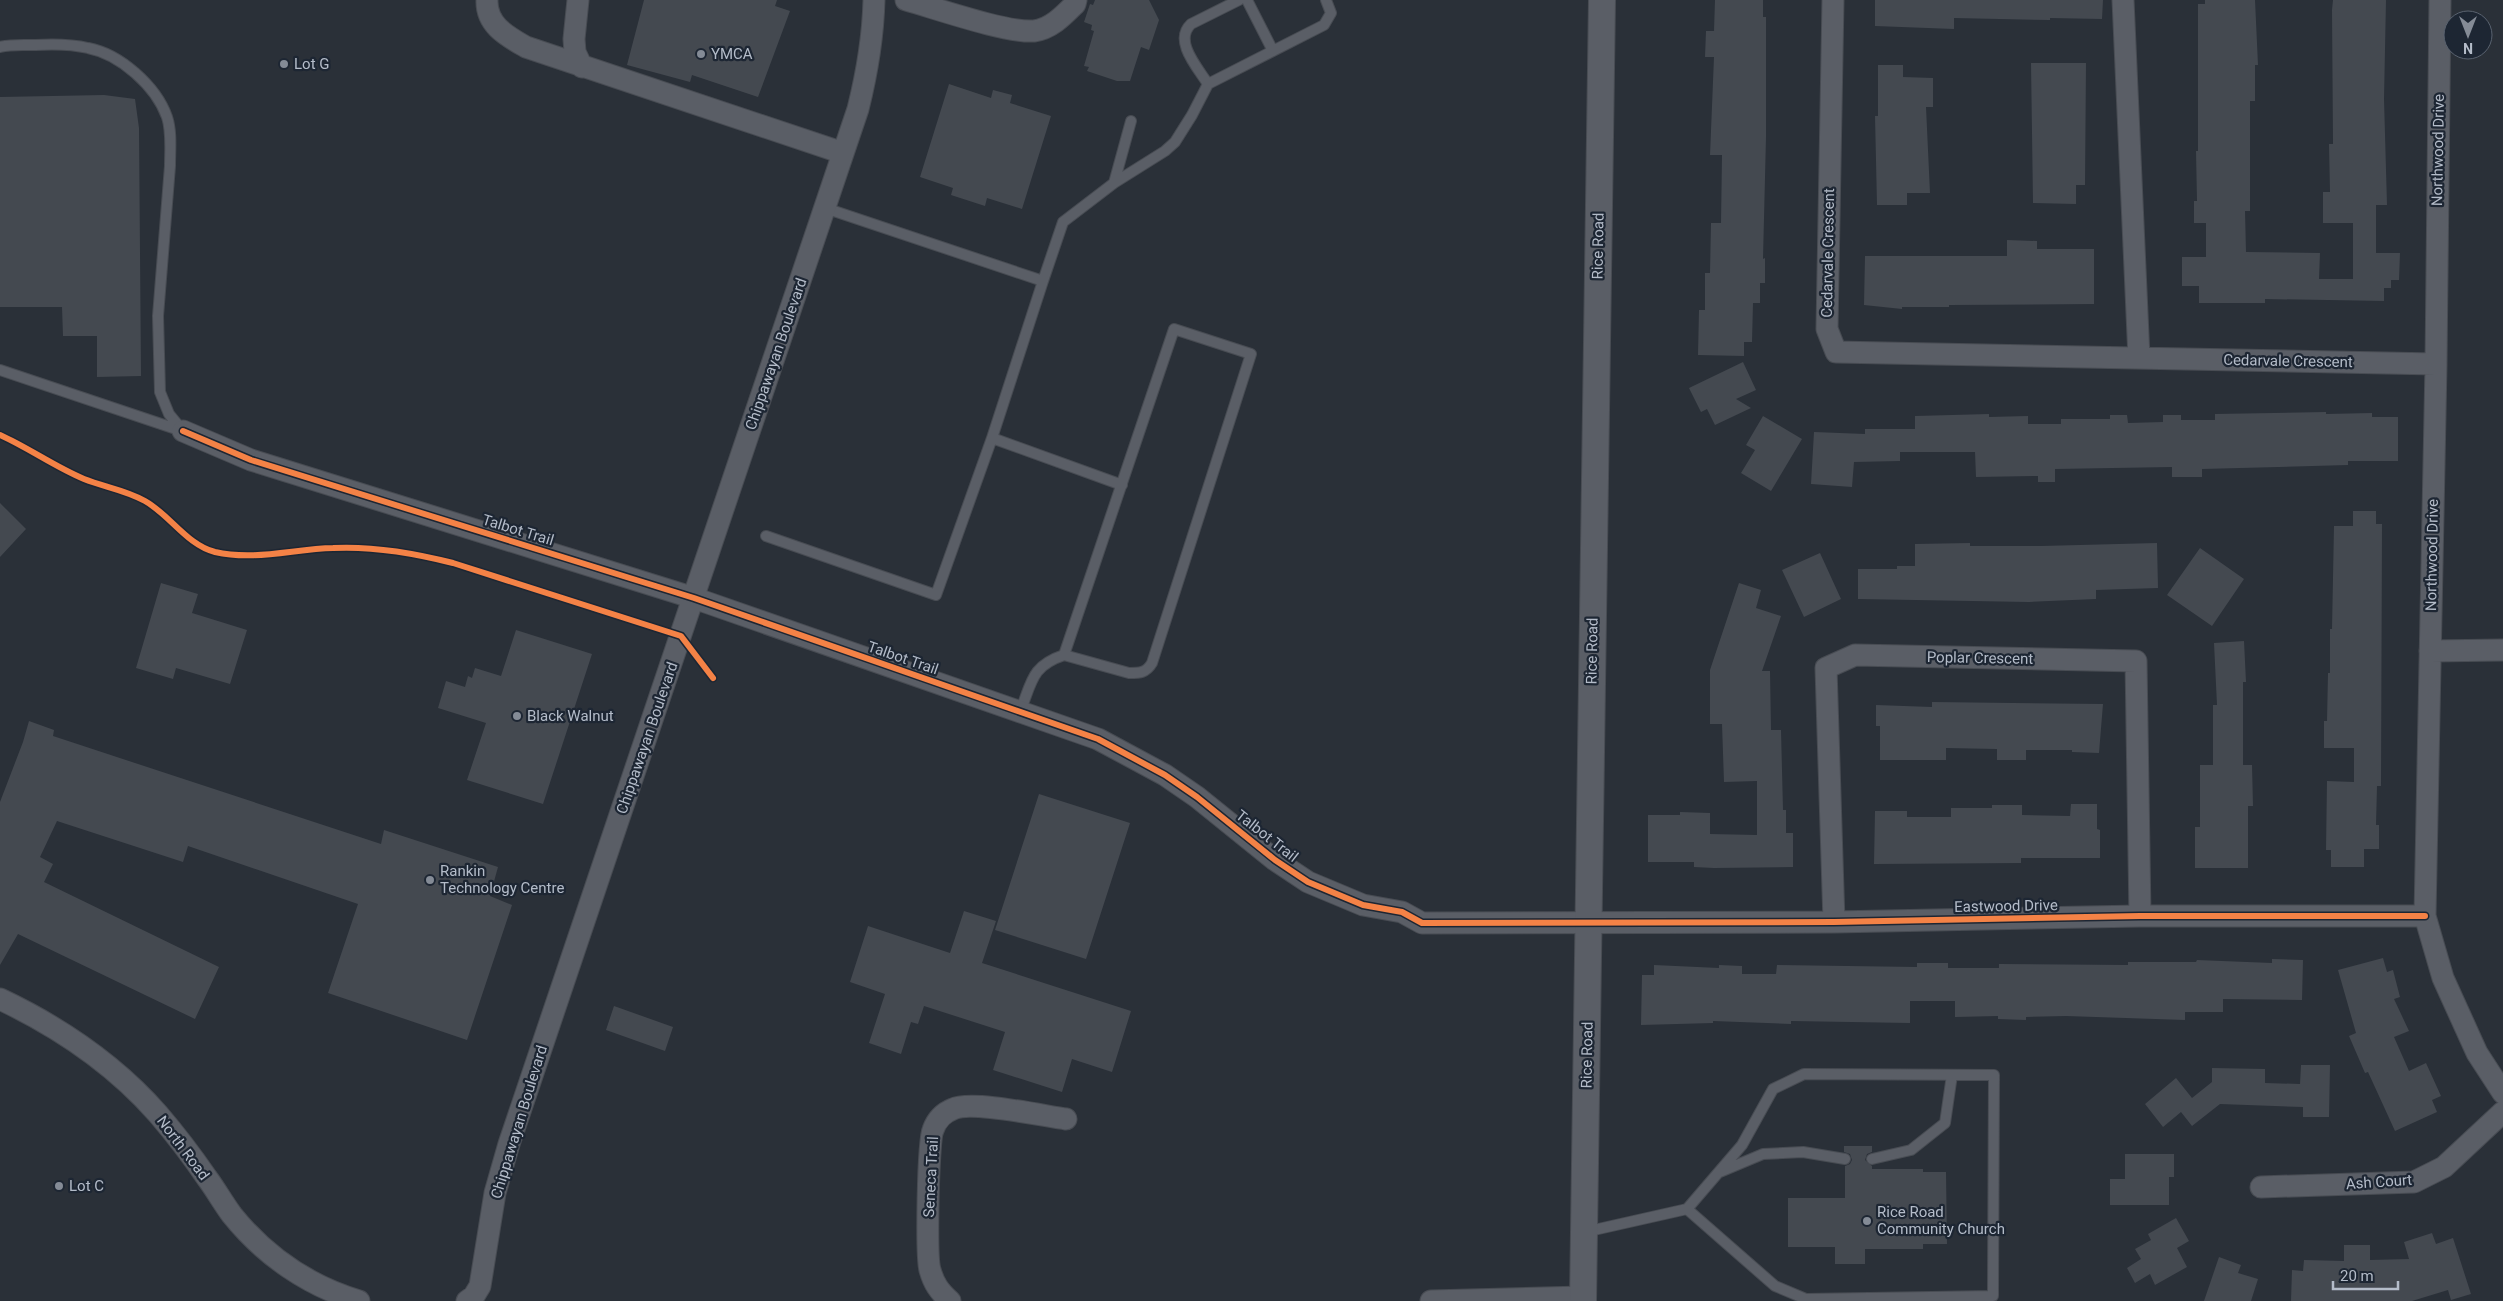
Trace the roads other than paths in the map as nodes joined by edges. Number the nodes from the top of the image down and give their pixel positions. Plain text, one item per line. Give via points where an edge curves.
1 (487, 0) edge
2 (578, 0) edge
3 (874, 0) edge
4 (906, 0) edge
5 (1076, 0) edge
6 (1239, 0) edge
7 (1247, 0) edge
8 (1326, 0) edge
9 (1602, 0) edge
10 (1833, 0) edge
11 (2123, 0) edge
12 (2440, 0) edge
13 (0, 47) edge
14 (1273, 51) junction
15 (582, 67) junction
16 (1208, 84) junction
17 (1131, 121) dead end
18 (843, 154) junction
19 (1114, 182) junction
20 (825, 208) junction
21 (1043, 282) junction
22 (2139, 358) junction
23 (2436, 364) junction
24 (0, 370) edge
25 (183, 431) junction
26 (992, 438) junction
27 (1122, 485) junction
28 (766, 536) dead end
29 (694, 598) junction
30 (2503, 650) edge
31 (2430, 651) junction
32 (1064, 655) junction
33 (1020, 712) junction
34 (2140, 916) junction
35 (2425, 916) junction
36 (1589, 922) junction
37 (1834, 922) junction
38 (0, 998) edge
39 (1952, 1075) junction
40 (2503, 1092) edge
41 (2503, 1112) edge
42 (1066, 1119) dead end
43 (1844, 1159) dead end
44 (1872, 1159) dead end
45 (1718, 1173) junction
46 (2261, 1187) dead end
47 (1687, 1209) junction
48 (1584, 1232) junction
49 (1583, 1299) edge
50 (359, 1301) edge
51 (466, 1301) edge
52 (950, 1301) edge
53 (1431, 1301) edge

1 - 15 street via 490,19 504,34 526,47
2 - 15 street via 574,39 575,52
3 - 18 street, Chippawayan Boulevard via 867,75
4 - 5 street via 1002,26 1034,31 1057,22
6 - 16 lane via 1185,29 1186,47
7 - 14 lane
8 - 14 lane via 1330,13 1324,25
9 - 36 street, Rice Road
10 - 22 street, Cedarvale Crescent via 1827,329 1836,352
11 - 22 street
12 - 23 street, Northwood Drive
13 - 25 lane via 54,44 90,48 138,74 167,117 170,166 158,316 160,392 169,414
14 - 16 lane
15 - 18 street
16 - 19 lane via 1175,142
17 - 19 lane
18 - 20 street, Chippawayan Boulevard
19 - 21 lane via 1063,222
20 - 21 lane
20 - 29 street, Chippawayan Boulevard
21 - 26 lane
22 - 23 street, Cedarvale Crescent
23 - 31 street, Northwood Drive
24 - 25 lane
25 - 29 street, Talbot Trail via 251,460
26 - 27 lane
26 - 28 lane via 936,596
27 - 32 lane
27 - 32 lane via 1174,329 1250,354 1152,663 1147,670 1129,673
29 - 33 street, Talbot Trail
29 - 51 street, Chippawayan Boulevard via 510,1144 495,1193 480,1286
30 - 31 street
31 - 35 street, Northwood Drive
32 - 33 lane via 1047,661 1036,671
33 - 36 street, Talbot Trail via 1081,732 1133,756 1197,797 1291,871 1344,898 1402,912 1422,923
34 - 35 street, Eastwood Drive
34 - 37 street, Eastwood Drive
34 - 37 street, Poplar Crescent via 2136,662 1855,655 1826,668
35 - 40 street, Northwood Drive via 2443,978 2477,1053
36 - 37 street, Eastwood Drive
36 - 48 street, Rice Road
38 - 50 street, North Road via 60,1031 127,1083 184,1145 231,1215 266,1250 312,1282
39 - 44 lane via 1945,1123 1911,1150
39 - 45 lane via 1804,1074 1773,1089 1742,1145
39 - 47 lane via 1994,1075 1993,1296 1806,1299 1775,1286
41 - 46 street, Ash Court via 2444,1167 2414,1182
42 - 52 street, Seneca Trail via 976,1106 955,1107 940,1117 932,1131 930,1154 929,1267 936,1288
43 - 45 lane via 1803,1152 1763,1154
45 - 47 lane
47 - 48 lane
48 - 49 street, Rice Road
49 - 53 street

